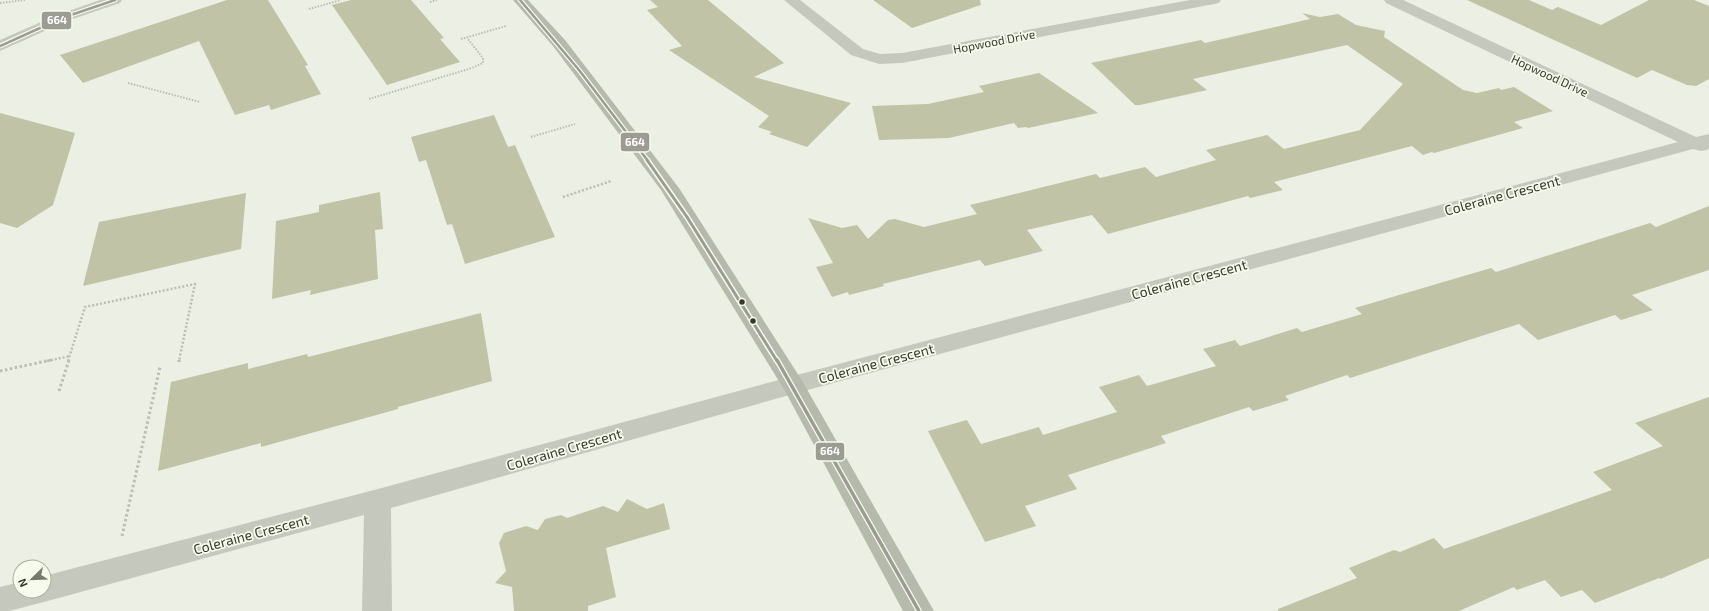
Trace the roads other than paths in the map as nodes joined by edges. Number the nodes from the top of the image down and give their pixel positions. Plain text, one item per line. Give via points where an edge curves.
1 (115, 0) edge
2 (520, 0) edge
3 (790, 0) edge
4 (1214, 0) edge
5 (1391, 0) edge
6 (0, 46) edge
7 (1704, 144) edge
8 (793, 385) junction
9 (378, 500) junction
10 (52, 586) edge
11 (12, 597) edge
12 (0, 600) edge
13 (377, 611) edge
14 (918, 611) edge

1 - 6 street via 62,18
2 - 8 street via 559,43 669,188
3 - 4 street, Hopwood Drive via 857,52 879,59 902,58
5 - 7 street, Hopwood Drive
7 - 8 street, Coleraine Crescent
8 - 9 street, Coleraine Crescent
8 - 14 street
9 - 10 street, Coleraine Crescent
9 - 13 street
11 - 12 street

